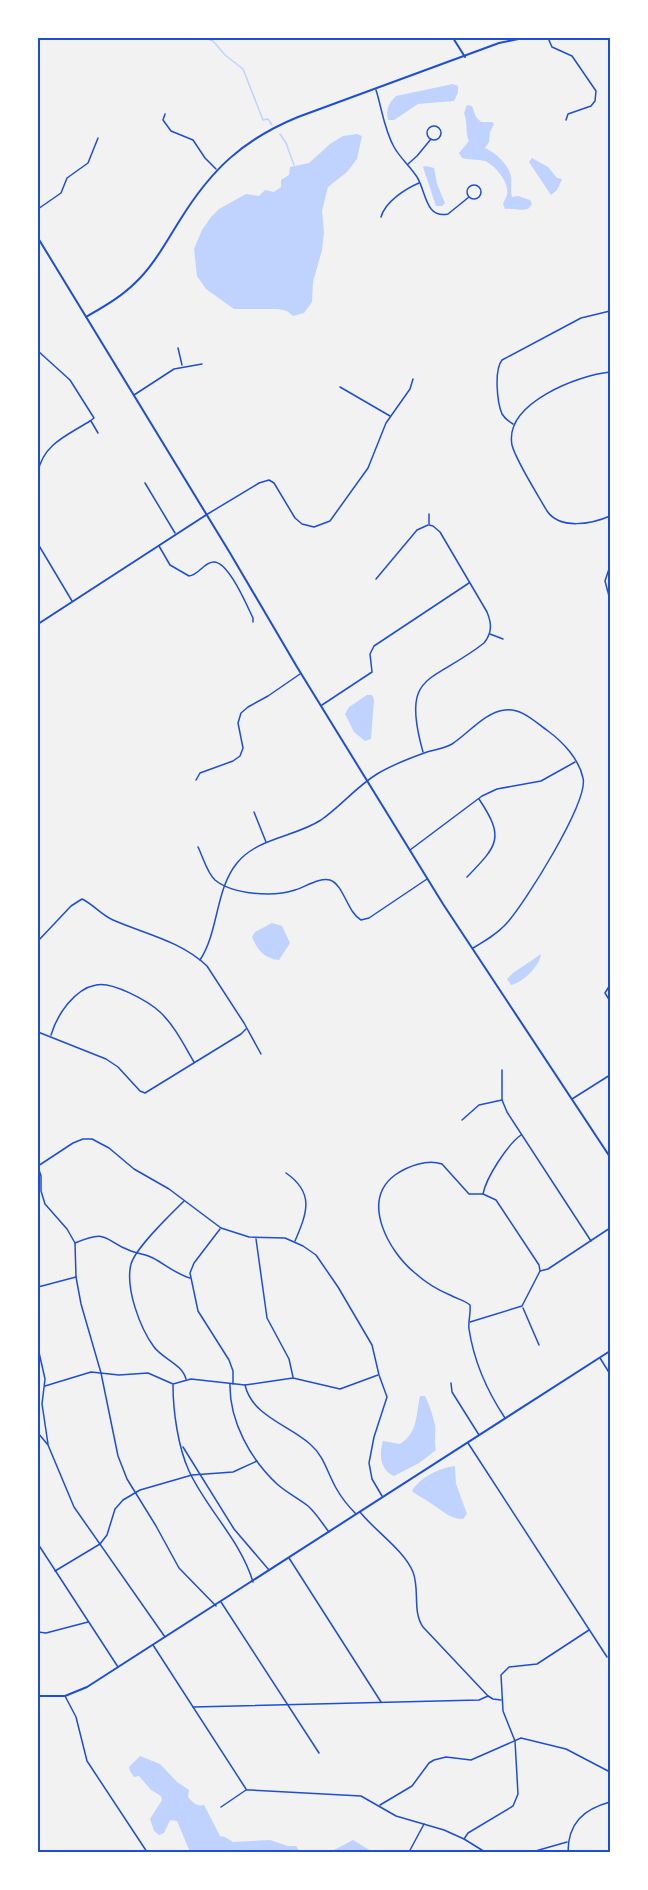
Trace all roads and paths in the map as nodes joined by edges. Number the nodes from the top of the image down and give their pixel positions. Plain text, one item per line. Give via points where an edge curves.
1 (453, 38) edge
2 (523, 38) edge
3 (548, 38) edge
4 (465, 57) junction
5 (376, 90) junction
6 (165, 114) dead end
7 (566, 120) dead end
8 (98, 138) dead end
9 (431, 139) junction
10 (407, 164) junction
11 (216, 170) junction
12 (420, 183) junction
13 (469, 197) junction
14 (38, 209) edge
15 (381, 217) dead end
16 (38, 238) edge
17 (610, 311) edge
18 (86, 317) junction
19 (178, 348) dead end
20 (38, 351) edge
21 (202, 363) dead end
22 (183, 366) junction
23 (610, 372) edge
24 (413, 379) dead end
25 (340, 387) dead end
26 (134, 395) junction
27 (390, 416) junction
28 (90, 421) junction
29 (514, 425) junction
30 (98, 433) dead end
31 (38, 463) edge
32 (38, 472) edge
33 (146, 483) dead end
34 (429, 514) dead end
35 (206, 515) junction
36 (610, 516) edge
37 (429, 525) junction
38 (175, 534) junction
39 (38, 544) edge
40 (158, 546) junction
41 (610, 566) edge
42 (376, 579) dead end
43 (470, 582) junction
44 (609, 596) edge
45 (72, 602) junction
46 (253, 622) dead end
47 (38, 624) edge
48 (489, 634) junction
49 (503, 639) dead end
50 (301, 673) junction
51 (321, 706) junction
52 (424, 753) junction
53 (575, 762) junction
54 (196, 780) dead end
55 (367, 781) junction
56 (478, 798) junction
57 (254, 812) dead end
58 (267, 843) junction
59 (198, 847) dead end
60 (410, 850) junction
61 (467, 876) dead end
62 (428, 879) junction
63 (226, 885) junction
64 (38, 941) edge
65 (472, 949) junction
66 (200, 960) junction
67 (610, 985) edge
68 (610, 1001) edge
69 (246, 1029) junction
70 (38, 1032) edge
71 (50, 1037) junction
72 (261, 1054) dead end
73 (195, 1063) junction
74 (502, 1070) dead end
75 (610, 1075) edge
76 (572, 1099) junction
77 (502, 1100) junction
78 (462, 1120) dead end
79 (521, 1135) junction
80 (610, 1157) edge
81 (38, 1167) edge
82 (286, 1173) dead end
83 (483, 1194) junction
84 (184, 1201) junction
85 (221, 1228) junction
86 (610, 1228) edge
87 (256, 1238) junction
88 (295, 1241) junction
89 (591, 1241) junction
90 (75, 1243) junction
91 (138, 1253) junction
92 (540, 1271) junction
93 (76, 1277) junction
94 (191, 1278) junction
95 (38, 1287) edge
96 (522, 1306) junction
97 (469, 1322) junction
98 (539, 1345) dead end
99 (38, 1348) edge
100 (610, 1351) edge
101 (600, 1358) junction
102 (101, 1373) junction
103 (610, 1374) edge
104 (379, 1375) junction
105 (293, 1378) junction
106 (186, 1380) junction
107 (452, 1383) dead end
108 (173, 1384) junction
109 (232, 1385) junction
110 (245, 1385) junction
111 (45, 1386) junction
112 (505, 1419) junction
113 (38, 1433) edge
114 (480, 1435) junction
115 (468, 1443) junction
116 (48, 1445) junction
117 (182, 1446) junction
118 (257, 1461) junction
119 (200, 1474) junction
120 (192, 1475) junction
121 (135, 1492) junction
122 (382, 1497) junction
123 (358, 1514) junction
124 (329, 1532) junction
125 (38, 1544) edge
126 (100, 1544) junction
127 (289, 1558) junction
128 (55, 1570) junction
129 (269, 1571) junction
130 (254, 1582) junction
131 (221, 1602) junction
132 (216, 1606) junction
133 (88, 1622) junction
134 (589, 1630) junction
135 (38, 1632) edge
136 (166, 1638) junction
137 (153, 1646) junction
138 (607, 1657) dead end
139 (118, 1668) junction
140 (38, 1696) edge
141 (65, 1696) junction
142 (488, 1696) junction
143 (502, 1700) junction
144 (382, 1702) junction
145 (287, 1706) junction
146 (194, 1707) junction
147 (515, 1741) junction
148 (319, 1753) dead end
149 (610, 1772) edge
150 (246, 1790) junction
151 (610, 1802) edge
152 (379, 1805) junction
153 (221, 1807) dead end
154 (424, 1823) junction
155 (464, 1839) junction
156 (568, 1842) junction
157 (147, 1852) edge
158 (409, 1852) edge
159 (485, 1852) edge
160 (532, 1852) edge
161 (568, 1852) edge

1 - 4 main road
2 - 4 main road
3 - 7 street via 555,49 572,56 596,91 591,106 568,114
4 - 5 main road
5 - 10 street via 390,139
5 - 11 main road via 278,126 243,146
6 - 11 street via 168,128 193,140
8 - 14 street via 88,163 67,178 61,193
9 - 9 street via 440,136 436,126 427,130
9 - 10 street
10 - 12 street
11 - 18 main road via 145,272 124,293
12 - 13 street via 429,208 436,214 452,212
12 - 15 street via 403,192 384,209
13 - 13 street via 478,198 480,187 469,186
16 - 18 main road
17 - 29 street via 581,318 502,360 497,374 500,407
18 - 26 main road
19 - 22 street
20 - 28 street via 70,380 94,418
21 - 22 street
22 - 26 street
23 - 29 street via 587,376 539,399 524,410
24 - 27 street
25 - 27 street
26 - 35 main road
27 - 35 street via 368,468 334,516 319,526 308,526 295,518 269,480
28 - 30 street
28 - 31 street via 52,444
29 - 36 street via 515,452 550,515 579,523
31 - 32 street
33 - 38 street
34 - 37 street
35 - 38 main road
35 - 50 main road
37 - 42 street via 417,530
37 - 43 street via 440,532
38 - 40 main road
39 - 45 street
40 - 45 main road
40 - 46 street via 170,565 193,576 207,564 217,562 232,577
41 - 44 street via 605,581
43 - 48 street via 490,618
43 - 51 street via 374,646 370,654 372,672
45 - 47 main road
48 - 49 street
48 - 52 street via 484,643 422,686 415,707
50 - 51 main road
50 - 54 street via 244,709 238,723 243,748 240,756 200,772
51 - 55 main road
52 - 53 street via 450,745 495,713 509,710 523,713 558,739
52 - 55 street
53 - 56 street via 542,781 497,789
53 - 65 street via 584,783 565,835 511,919
55 - 58 street via 321,820
55 - 60 main road
56 - 60 street
56 - 61 street via 494,823 495,838 490,852
57 - 58 street
58 - 63 street via 241,858
59 - 63 street via 212,876
60 - 62 main road
62 - 63 street via 363,920 356,917 338,886 330,880 275,894 250,893
62 - 65 main road
63 - 66 street
64 - 66 street via 82,898 105,916 168,941
65 - 76 main road
66 - 69 street
67 - 68 street via 605,993
69 - 72 street
69 - 73 street
70 - 71 street
71 - 73 street via 106,1059 142,1092
71 - 73 street via 61,1013 77,995 89,987 105,984 139,997 161,1013
74 - 77 street
75 - 76 street
76 - 80 main road
77 - 78 street via 479,1105
77 - 79 street
79 - 83 street via 488,1178
79 - 89 street
81 - 84 street via 73,1143 87,1139 102,1143
81 - 90 street via 45,1204
82 - 88 street via 298,1184 306,1203
83 - 92 street via 499,1203
83 - 97 street via 469,1194 446,1166 429,1162 392,1177 379,1200 382,1230 403,1260 421,1278 469,1304
84 - 85 street
84 - 91 street
85 - 87 street
85 - 94 street via 194,1263
86 - 89 street
87 - 88 street
87 - 105 street via 267,1318 289,1359
88 - 104 street via 316,1255 338,1287 372,1345
89 - 92 street
90 - 91 street via 101,1236
90 - 93 street
91 - 94 street
91 - 106 street via 131,1271 138,1318 153,1346 181,1370
92 - 96 street
93 - 95 street
93 - 102 street
94 - 109 street via 198,1311 231,1364
96 - 97 street
96 - 98 street
97 - 112 street via 482,1378
99 - 111 street
100 - 101 main road
101 - 103 street
101 - 112 main road
102 - 108 street via 148,1373
102 - 111 street
102 - 121 street via 118,1456
104 - 105 street via 340,1389
104 - 122 street via 387,1401 374,1437 369,1467
105 - 110 street
106 - 108 street
106 - 109 street
107 - 114 street via 452,1392
108 - 117 street
109 - 110 street
109 - 118 street via 237,1421
110 - 123 street via 250,1398 268,1416 316,1450 340,1494
111 - 116 street via 42,1404
112 - 114 main road
113 - 116 street
114 - 115 main road
115 - 122 main road
115 - 134 street
116 - 126 street via 74,1507
117 - 119 street
117 - 120 street
118 - 119 street via 233,1472
118 - 124 street via 277,1484 312,1510
119 - 120 street
119 - 129 street via 234,1529
120 - 121 street
120 - 130 street via 242,1552
121 - 126 street via 115,1509
121 - 132 street via 180,1568
122 - 123 main road
123 - 124 main road
123 - 142 street via 410,1566 423,1627
124 - 127 main road
125 - 128 street
126 - 128 street
126 - 136 street
127 - 129 main road
127 - 144 street
128 - 133 street
129 - 130 main road
130 - 131 main road
131 - 132 main road
131 - 145 street
132 - 136 main road
133 - 135 street
133 - 139 street
134 - 138 street
134 - 143 street via 537,1664 503,1671
136 - 137 main road
137 - 139 main road
137 - 146 street
139 - 141 main road
140 - 141 main road
141 - 157 street via 76,1717 87,1761
142 - 143 street
142 - 144 street via 479,1700
143 - 147 street
144 - 145 street
145 - 146 street
145 - 148 street
146 - 150 street
147 - 149 street via 528,1739 566,1749
147 - 152 street via 471,1760 434,1760 412,1786
147 - 155 street via 516,1800
150 - 152 street via 362,1796
150 - 153 street
151 - 156 street via 580,1817
152 - 154 street via 396,1816
154 - 155 street
154 - 158 street
155 - 159 street
156 - 160 street
156 - 161 street

